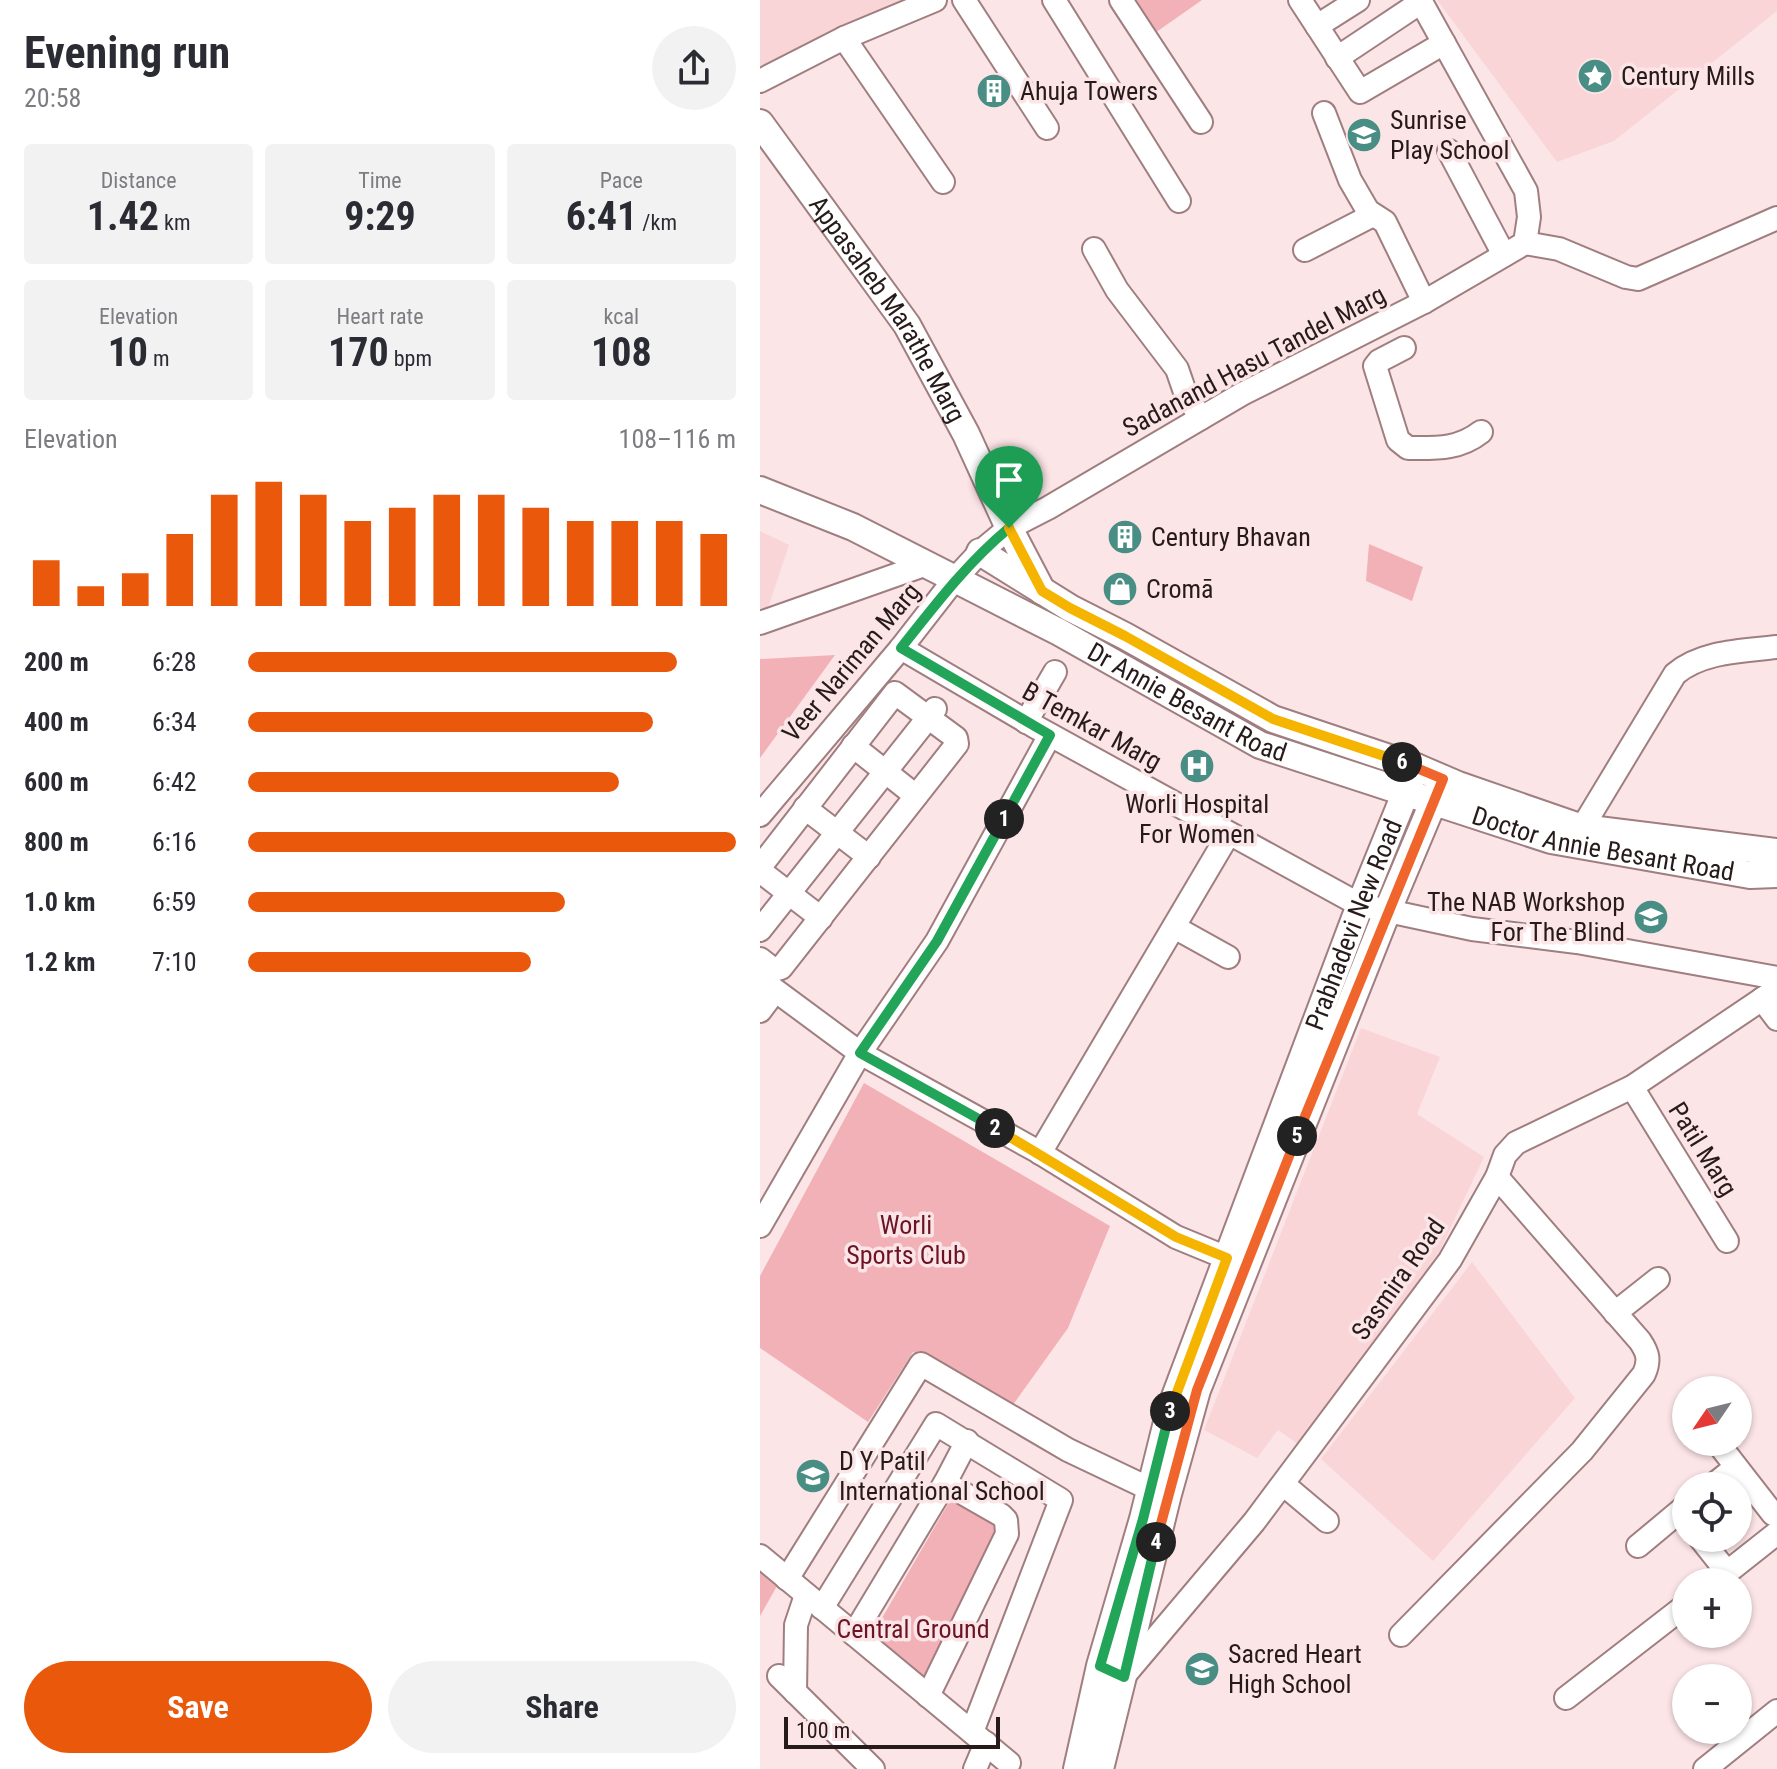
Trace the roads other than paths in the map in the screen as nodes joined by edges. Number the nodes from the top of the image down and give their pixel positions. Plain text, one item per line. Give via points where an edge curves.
1 (935, 0) edge
2 (964, 0) edge
3 (1054, 0) edge
4 (1121, 0) edge
5 (1300, 0) edge
6 (1358, 0) edge
7 (1420, 1) edge
8 (1317, 26) junction
9 (844, 38) junction
10 (1444, 43) junction
11 (1337, 58) junction
12 (760, 81) edge
13 (1324, 113) dead end
14 (1201, 122) dead end
15 (760, 123) edge
16 (1047, 128) dead end
17 (1449, 151) dead end
18 (943, 182) dead end
19 (1179, 201) dead end
20 (1373, 215) junction
21 (1777, 218) edge
22 (1525, 243) junction
23 (1094, 249) dead end
24 (1305, 250) dead end
25 (1504, 255) junction
26 (1424, 302) junction
27 (1114, 309) dead end
28 (1390, 319) junction
29 (1186, 395) junction
30 (1201, 418) junction
31 (1481, 432) dead end
32 (760, 490) edge
33 (1009, 528) junction
34 (980, 552) junction
35 (927, 564) junction
36 (954, 580) junction
37 (1042, 591) junction
38 (760, 623) edge
39 (1777, 647) edge
40 (901, 648) junction
41 (1055, 672) dead end
42 (932, 712) junction
43 (1026, 722) junction
44 (1050, 735) junction
45 (853, 746) junction
46 (1416, 767) junction
47 (885, 771) junction
48 (1438, 791) junction
49 (1404, 793) junction
50 (916, 796) junction
51 (805, 808) junction
52 (760, 815) edge
53 (1582, 828) junction
54 (837, 833) junction
55 (1228, 835) junction
56 (1777, 852) edge
57 (869, 857) junction
58 (760, 869) edge
59 (1777, 874) edge
60 (789, 894) junction
61 (1360, 905) junction
62 (1387, 912) junction
63 (821, 918) junction
64 (1174, 927) junction
65 (760, 930) edge
66 (1228, 957) dead end
67 (760, 959) edge
68 (1777, 978) edge
69 (768, 985) edge
70 (1769, 994) edge
71 (760, 1011) edge
72 (1777, 1019) edge
73 (860, 1053) junction
74 (1632, 1087) junction
75 (1040, 1153) junction
76 (1497, 1177) junction
77 (760, 1226) edge
78 (1727, 1241) dead end
79 (1227, 1258) junction
80 (1658, 1279) dead end
81 (1615, 1313) junction
82 (967, 1441) junction
83 (1728, 1456) edge
84 (1736, 1467) junction
85 (1730, 1472) edge
86 (945, 1483) junction
87 (1283, 1484) junction
88 (1150, 1489) junction
89 (1327, 1521) dead end
90 (1672, 1522) edge
91 (1775, 1524) edge
92 (1638, 1546) dead end
93 (760, 1556) edge
94 (1730, 1568) edge
95 (787, 1579) junction
96 (814, 1602) junction
97 (1672, 1616) edge
98 (854, 1634) junction
99 (1401, 1635) dead end
100 (1112, 1672) junction
101 (779, 1676) dead end
102 (795, 1692) junction
103 (928, 1696) junction
104 (1566, 1698) dead end
105 (1777, 1711) edge
106 (979, 1738) junction
107 (1009, 1763) dead end
108 (873, 1769) edge
109 (975, 1769) edge
110 (1077, 1769) edge
111 (1100, 1769) edge
112 (1705, 1769) edge

1 - 9 street
2 - 16 street
3 - 19 street
4 - 14 street
5 - 8 street
6 - 8 street
7 - 10 street
7 - 11 street
8 - 11 street
9 - 12 street
9 - 18 street
10 - 11 street via 1364,92 1357,90
10 - 22 street via 1526,191
13 - 20 street via 1350,180
15 - 33 main road, Appasaheb Marathe Marg via 907,325
17 - 25 street
20 - 24 street
20 - 26 street via 1385,222
21 - 22 street via 1638,279 1559,249
22 - 25 street, Sadanand Hasu Tandel Marg
23 - 29 street via 1117,290 1177,369
25 - 26 street, Sadanand Hasu Tandel Marg
26 - 28 street, Sadanand Hasu Tandel Marg
27 - 29 street via 1170,384
28 - 30 street, Sadanand Hasu Tandel Marg
28 - 31 street via 1409,357 1375,366 1401,445 1454,447
29 - 30 street
30 - 33 street, Sadanand Hasu Tandel Marg
32 - 35 main road, Dr Annie Besant Road
33 - 34 street, Sadanand Hasu Tandel Marg
33 - 37 main road, Appasaheb Marathe Marg
34 - 36 street, Veer Nariman Marg
34 - 37 main road, Dr Annie Besant Road
35 - 36 main road, Dr Annie Besant Road
35 - 38 street
36 - 40 street, Veer Nariman Marg
36 - 49 main road, Dr Annie Besant Road via 1059,632 1260,745
37 - 46 main road, Dr Annie Besant Road via 1273,719
39 - 53 street via 1705,657 1675,674
40 - 43 street, B Temkar Marg
40 - 52 street, Veer Nariman Marg
41 - 43 street
42 - 45 street via 895,693
42 - 47 street
42 - 50 street via 957,744
43 - 44 street, B Temkar Marg
44 - 55 street, B Temkar Marg
44 - 73 street via 937,941
45 - 47 street
45 - 51 street
46 - 48 main road, Dr Annie Besant Road
46 - 49 main road, Prabhadevi New Road
47 - 50 street
47 - 54 street
48 - 49 main road, Dr Annie Besant Road
48 - 53 main road, Doctor Annie Besant Road
48 - 59 main road, Doctor Annie Besant Road via 1551,840 1750,875
48 - 62 main road, Prabhadevi New Road
49 - 61 main road, Prabhadevi New Road
50 - 57 street
51 - 54 street
51 - 58 street
53 - 56 main road, Doctor Annie Besant Road
54 - 57 street
54 - 60 street
55 - 61 street, B Temkar Marg
55 - 64 street
57 - 63 street
58 - 60 street
60 - 63 street
60 - 65 street
61 - 62 street, B Temkar Marg
61 - 79 main road, Prabhadevi New Road
62 - 68 street, B Temkar Marg
62 - 100 main road, Prabhadevi New Road via 1197,1390
63 - 67 street via 781,968 774,970
64 - 66 street
64 - 75 street
69 - 71 street
69 - 73 street
70 - 72 street
70 - 74 street, Sasmira Road
73 - 75 street
73 - 77 street
74 - 76 street, Sasmira Road via 1516,1143
74 - 78 street, Patil Marg
75 - 79 street via 1176,1237
76 - 81 street
76 - 87 street, Sasmira Road via 1450,1260
79 - 88 main road, Prabhadevi New Road via 1170,1410
80 - 81 street
81 - 99 street via 1647,1352 1644,1374 1582,1451
82 - 86 street
82 - 96 street via 936,1424
82 - 106 street via 1061,1500
83 - 84 street
84 - 85 street
84 - 91 street
86 - 98 street
86 - 103 street via 1001,1515 1007,1534
87 - 89 street
87 - 100 street, Sasmira Road via 1254,1522
88 - 95 street via 1087,1460 921,1364
88 - 100 main road, Prabhadevi New Road
90 - 92 street
91 - 94 street
93 - 95 street
95 - 96 street
96 - 98 street
96 - 102 street via 796,1625
97 - 104 street
98 - 103 street
100 - 110 main road, Prabhadevi New Road
100 - 111 main road, Prabhadevi New Road
101 - 102 street
102 - 108 street
103 - 106 street
105 - 112 street
106 - 107 street
106 - 109 street

